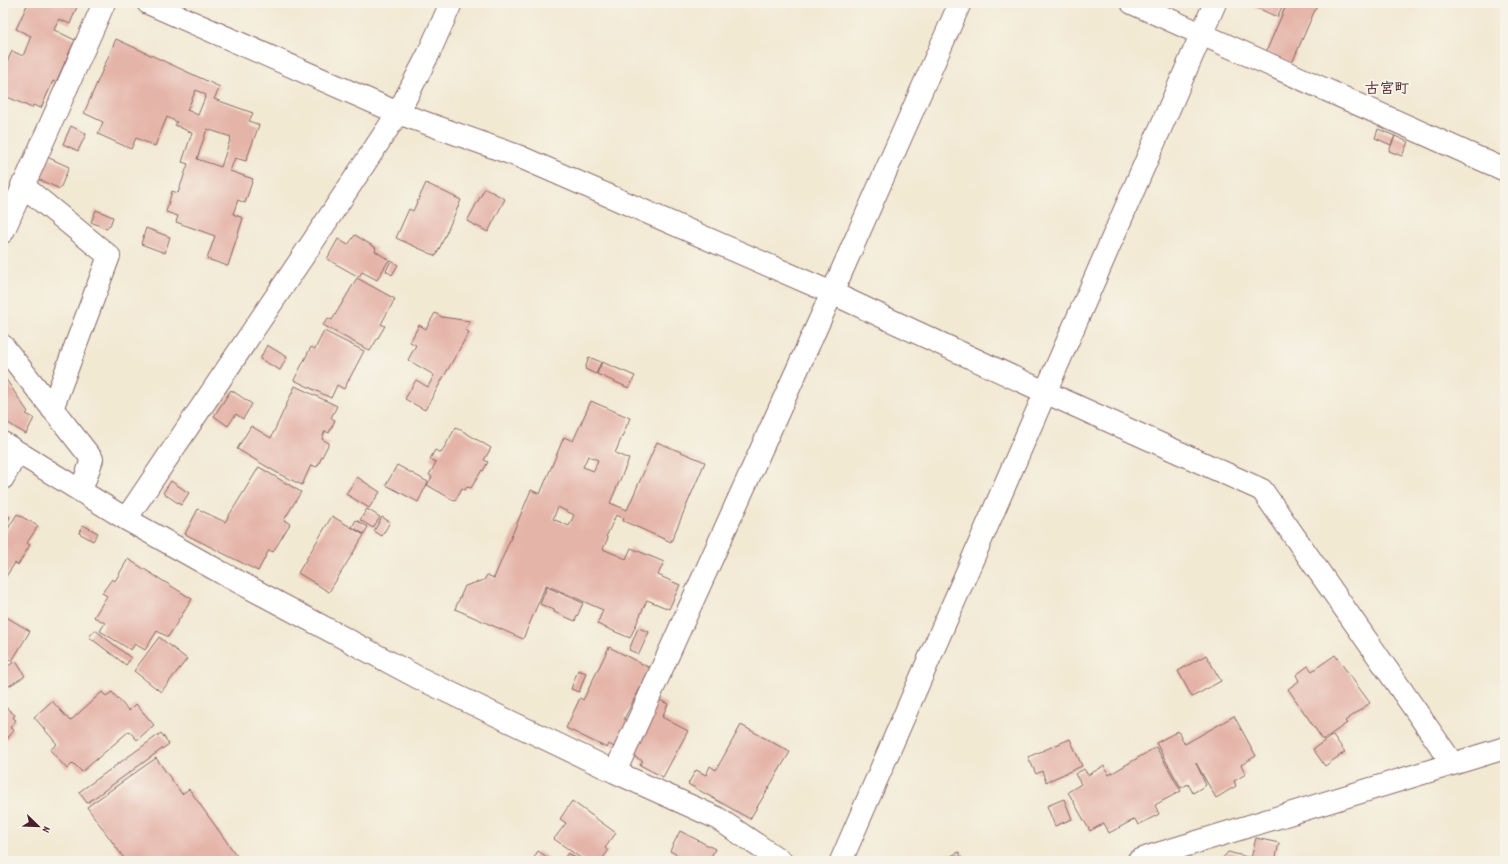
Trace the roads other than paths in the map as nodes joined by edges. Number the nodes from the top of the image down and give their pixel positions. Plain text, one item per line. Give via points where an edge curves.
1 (104, 3) edge
2 (148, 3) edge
3 (451, 3) edge
4 (960, 3) edge
5 (1132, 3) edge
6 (1215, 3) edge
7 (1201, 34) junction
8 (398, 113) junction
9 (1505, 170) edge
10 (22, 185) junction
11 (3, 232) edge
12 (832, 293) junction
13 (3, 346) edge
14 (1045, 392) junction
15 (52, 409) junction
16 (10, 448) edge
17 (3, 478) edge
18 (81, 491) junction
19 (126, 519) junction
20 (1505, 748) edge
21 (1453, 764) junction
22 (616, 772) junction
23 (781, 861) edge
24 (841, 861) edge
25 (1138, 861) edge

1 - 10 street
2 - 8 street
3 - 8 street
4 - 12 street
5 - 7 street
6 - 7 street
7 - 9 street
7 - 14 street
8 - 12 street via 518,156
8 - 19 street
10 - 11 street
10 - 15 street via 109,256
12 - 14 street
12 - 22 street
13 - 15 street
14 - 21 street via 1262,490
14 - 24 street
15 - 18 street via 92,459
16 - 17 street
16 - 18 street
18 - 19 street
19 - 22 street via 417,677
20 - 21 street
21 - 25 street
22 - 23 street via 717,818

